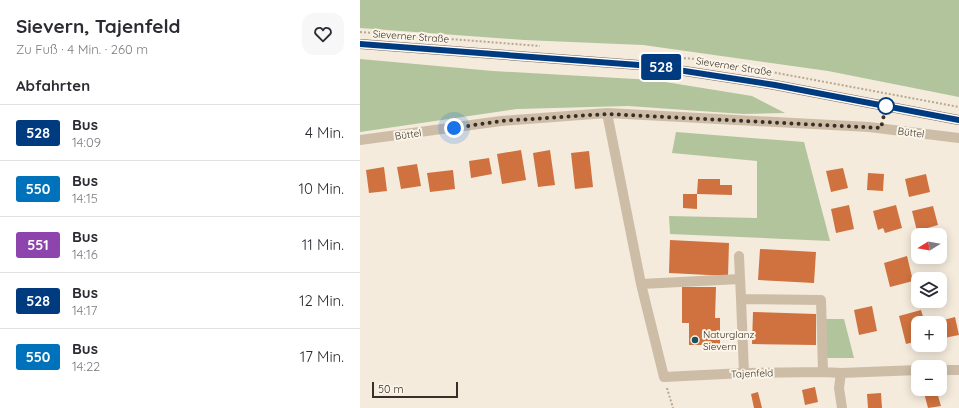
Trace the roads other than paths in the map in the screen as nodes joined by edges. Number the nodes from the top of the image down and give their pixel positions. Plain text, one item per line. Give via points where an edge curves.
1 (360, 44) edge
2 (607, 114) junction
3 (959, 120) edge
4 (959, 138) edge
5 (360, 140) edge
6 (739, 256) dead end
7 (740, 279) junction
8 (641, 284) junction
9 (741, 299) junction
10 (911, 370) edge
11 (947, 370) edge
12 (959, 370) edge
13 (823, 372) junction
14 (744, 373) junction
15 (841, 373) junction
16 (842, 408) edge

1 - 3 main road, Sieverner Straße via 652,66 775,85
2 - 4 street, Büttel via 869,127
2 - 5 street, Büttel via 501,121
2 - 8 street
6 - 7 street
7 - 8 street
7 - 9 street
8 - 14 street, Tajenfeld via 664,377
9 - 13 street via 821,300
9 - 14 street
10 - 15 street, Tajenfeld
11 - 12 street
13 - 14 street, Tajenfeld
13 - 15 street, Tajenfeld
15 - 16 street via 839,388

